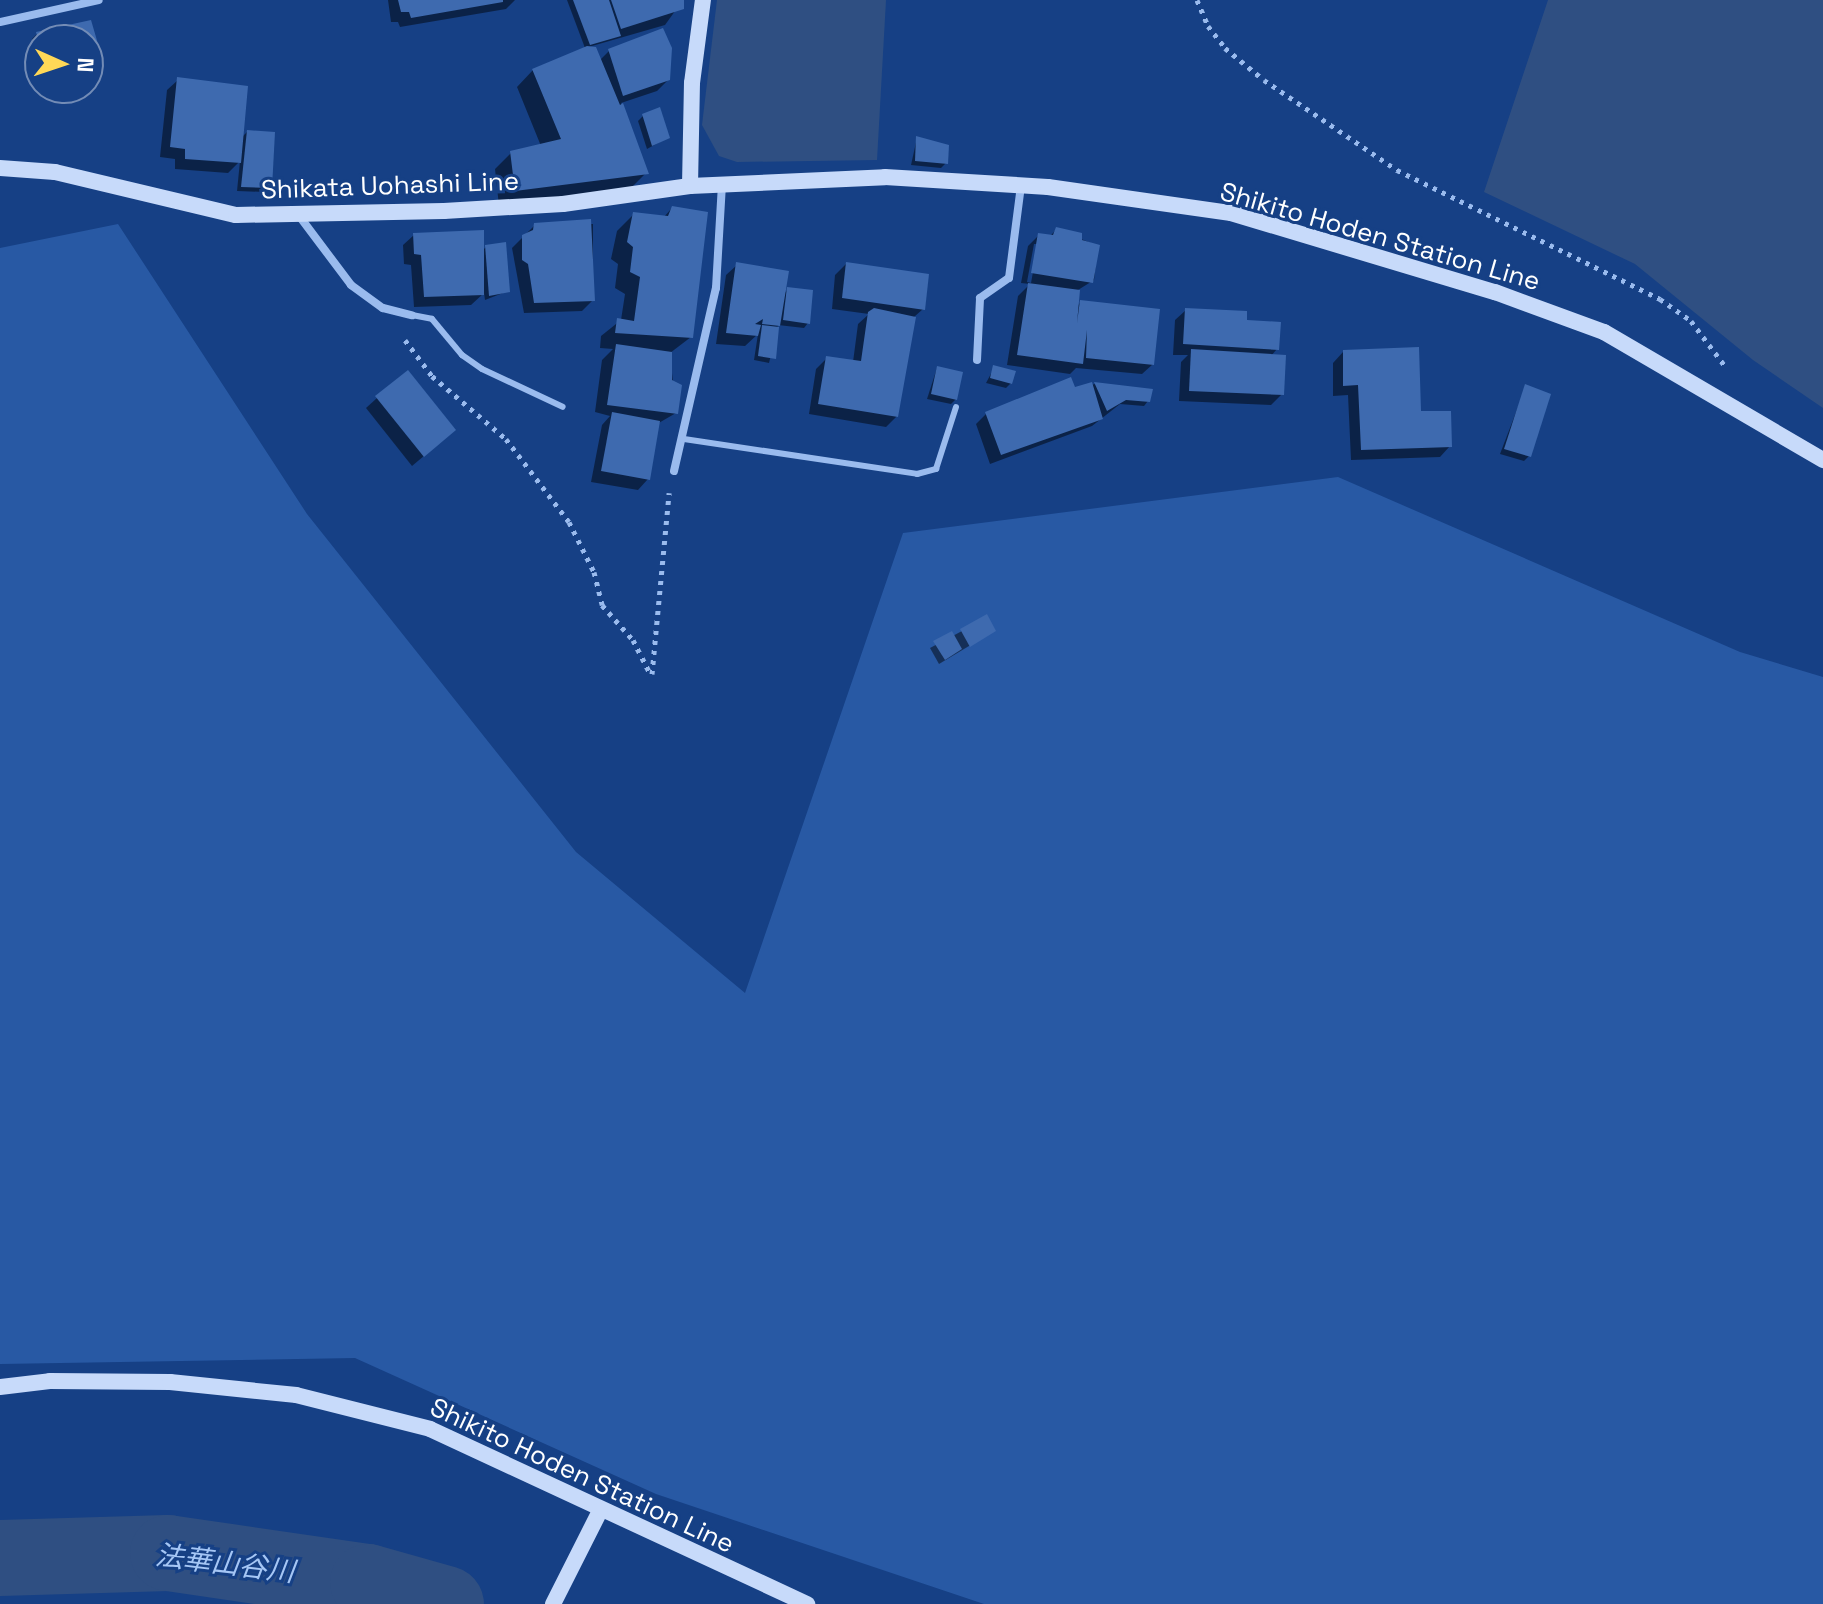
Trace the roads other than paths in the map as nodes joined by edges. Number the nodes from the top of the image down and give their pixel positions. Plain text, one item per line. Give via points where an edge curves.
1 (99, 0) edge
2 (703, 0) edge
3 (0, 22) edge
4 (0, 168) edge
5 (722, 184) junction
6 (690, 186) junction
7 (1021, 186) junction
8 (300, 217) junction
9 (412, 315) joint
10 (977, 360) dead end
11 (563, 407) dead end
12 (956, 407) dead end
13 (684, 439) junction
14 (1823, 460) edge
15 (674, 471) road end
16 (0, 1387) edge
17 (600, 1511) junction
18 (553, 1604) edge
19 (807, 1604) edge

1 - 3 street
2 - 6 main road via 691,99
4 - 8 main road, Shikata Uohashi Line via 68,175 236,215
5 - 6 main road, Shikito Hoden Station Line
5 - 7 main road, Shikito Hoden Station Line via 885,177
5 - 13 street via 716,288
6 - 8 main road, Shikata Uohashi Line via 563,204
7 - 10 street via 1009,278 980,298
7 - 14 main road, Shikito Hoden Station Line via 1231,213 1495,292 1604,332
8 - 9 street via 351,285 391,310
9 - 11 lane via 432,319 462,355 482,369
12 - 13 lane via 936,469 917,474
13 - 15 street
16 - 17 main road, Shikito Hoden Station Line via 50,1381 170,1382 296,1395 430,1429
17 - 18 main road
17 - 19 main road, Shikito Hoden Station Line

